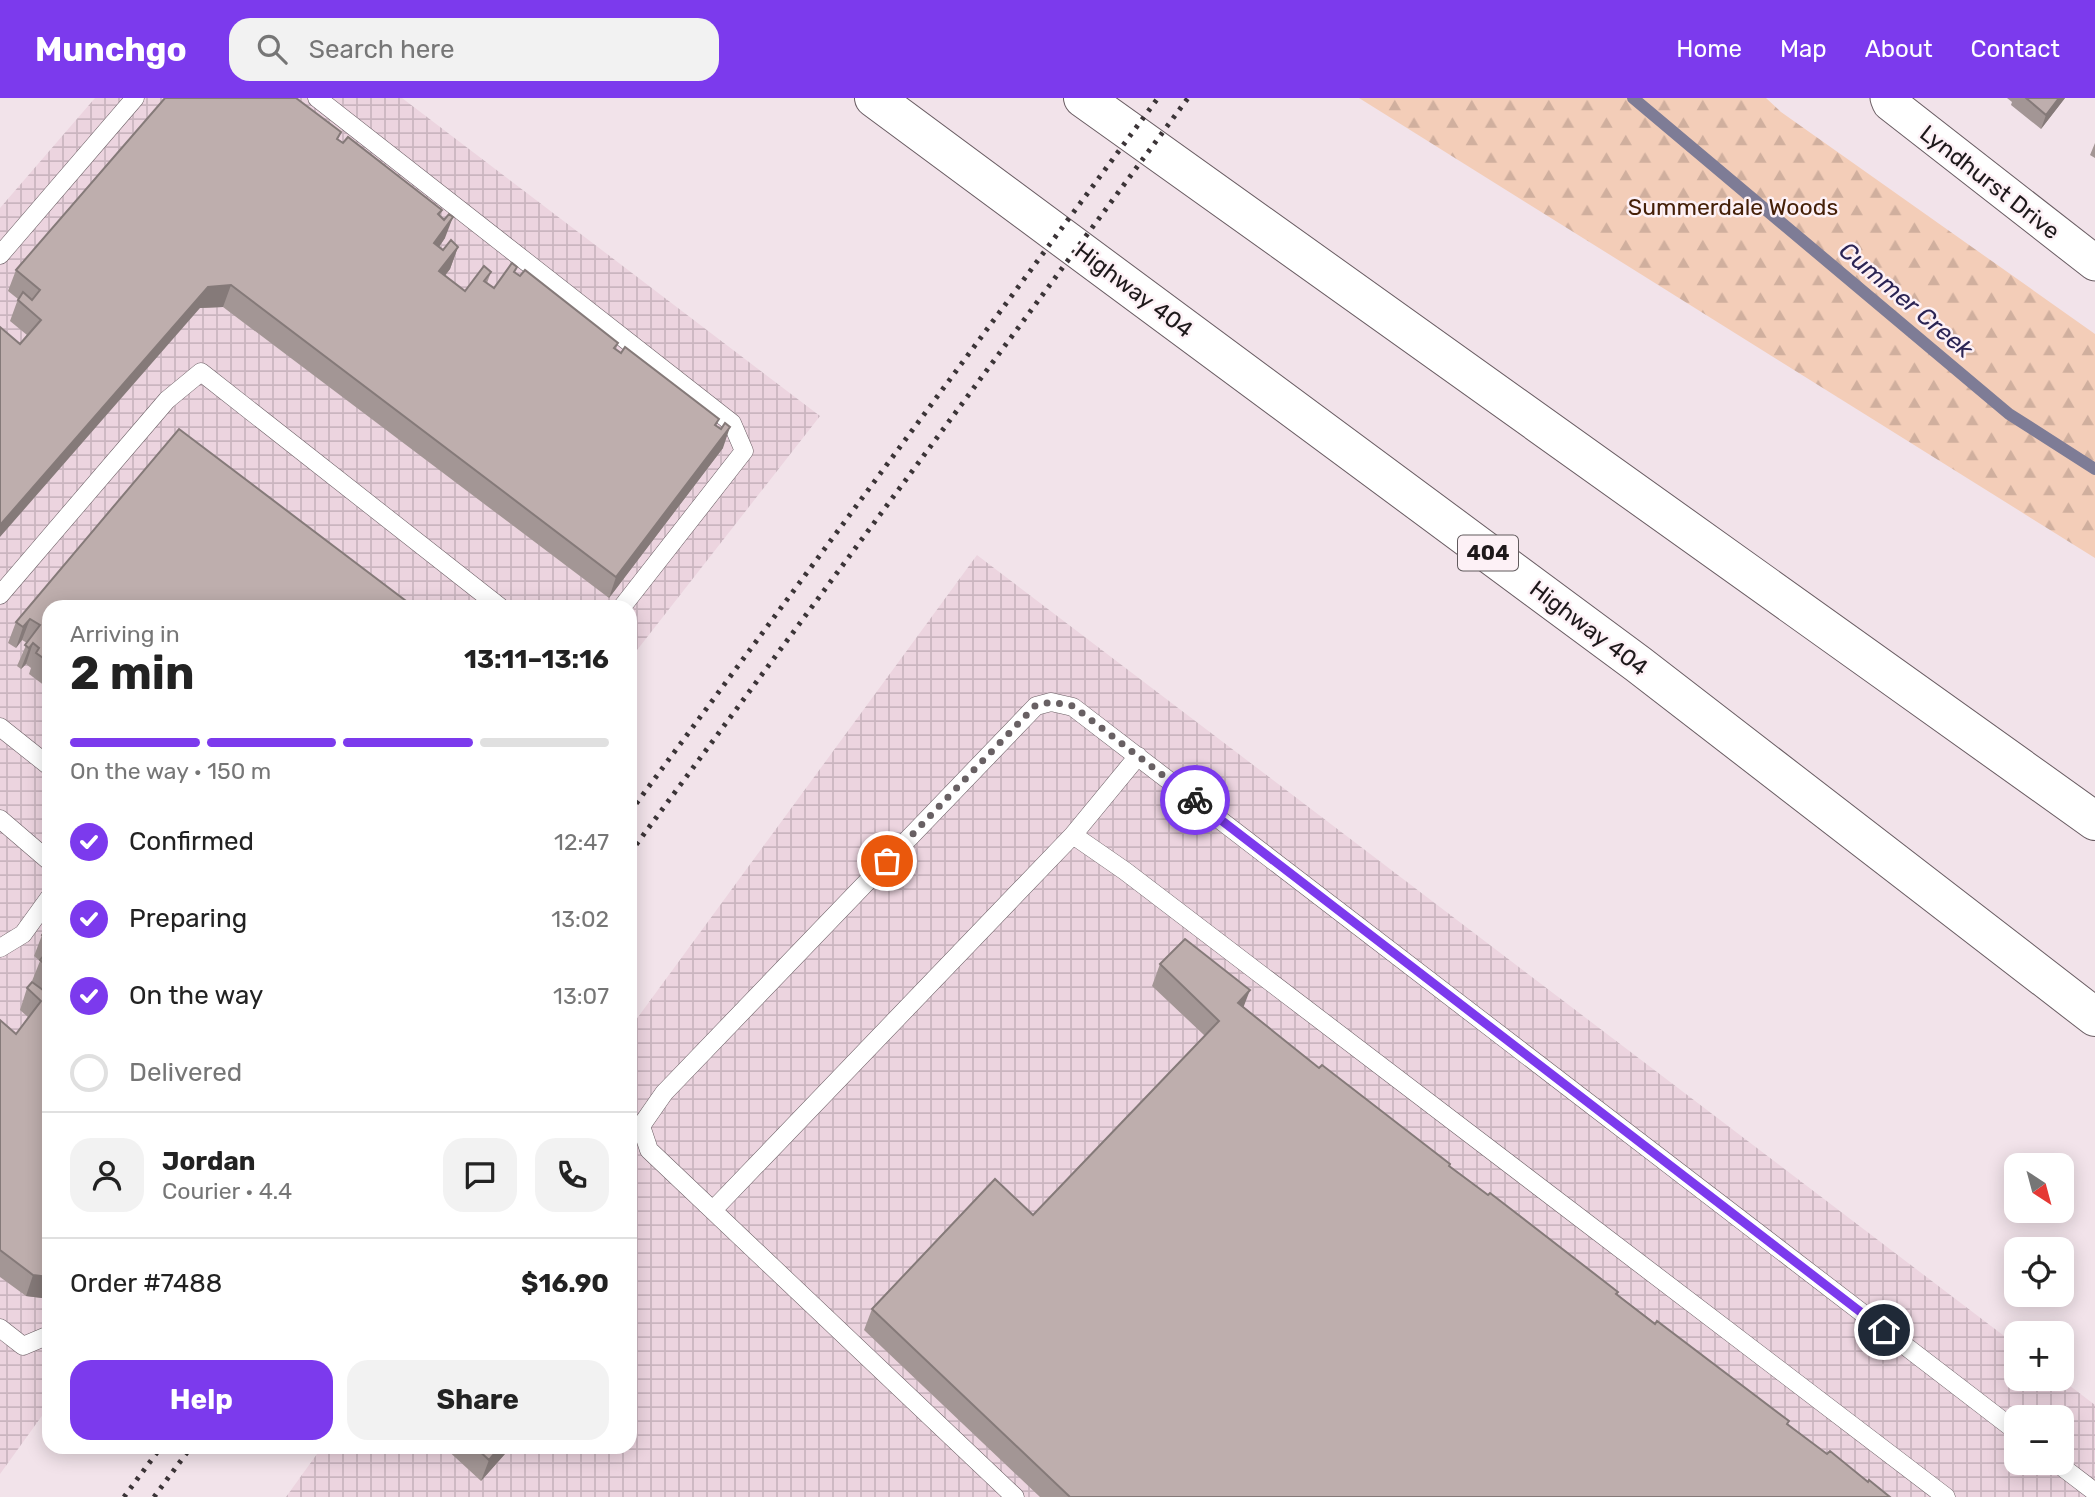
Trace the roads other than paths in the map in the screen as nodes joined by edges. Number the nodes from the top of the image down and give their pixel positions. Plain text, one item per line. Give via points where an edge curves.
1 (135, 98) edge
2 (317, 98) edge
3 (874, 98) edge
4 (1083, 98) edge
5 (1888, 98) edge
6 (0, 255) edge
7 (2095, 264) edge
8 (0, 595) edge
9 (491, 600) edge
10 (627, 600) edge
11 (0, 727) edge
12 (1138, 756) junction
13 (42, 760) edge
14 (0, 819) edge
15 (2095, 821) edge
16 (1073, 835) junction
17 (42, 855) edge
18 (42, 908) edge
19 (0, 948) edge
20 (2095, 1017) edge
21 (713, 1210) junction
22 (0, 1328) edge
23 (42, 1338) edge
24 (2004, 1423) edge
25 (2073, 1475) edge
26 (2095, 1492) edge
27 (1015, 1497) edge
28 (1946, 1497) edge

1 - 6 lane
2 - 10 lane via 732,424 744,451
3 - 20 highway, Highway 404 / 404 via 1638,664
4 - 15 highway
5 - 7 street, Lyndhurst Drive
8 - 9 lane via 167,400 201,372
11 - 13 lane
12 - 16 lane
12 - 21 lane via 1073,706 1051,702 1035,706 663,1094 641,1126 649,1150
12 - 24 lane
14 - 17 lane
16 - 21 lane
16 - 28 lane
18 - 19 lane via 23,934
21 - 27 lane
22 - 23 lane via 23,1346
25 - 26 lane

